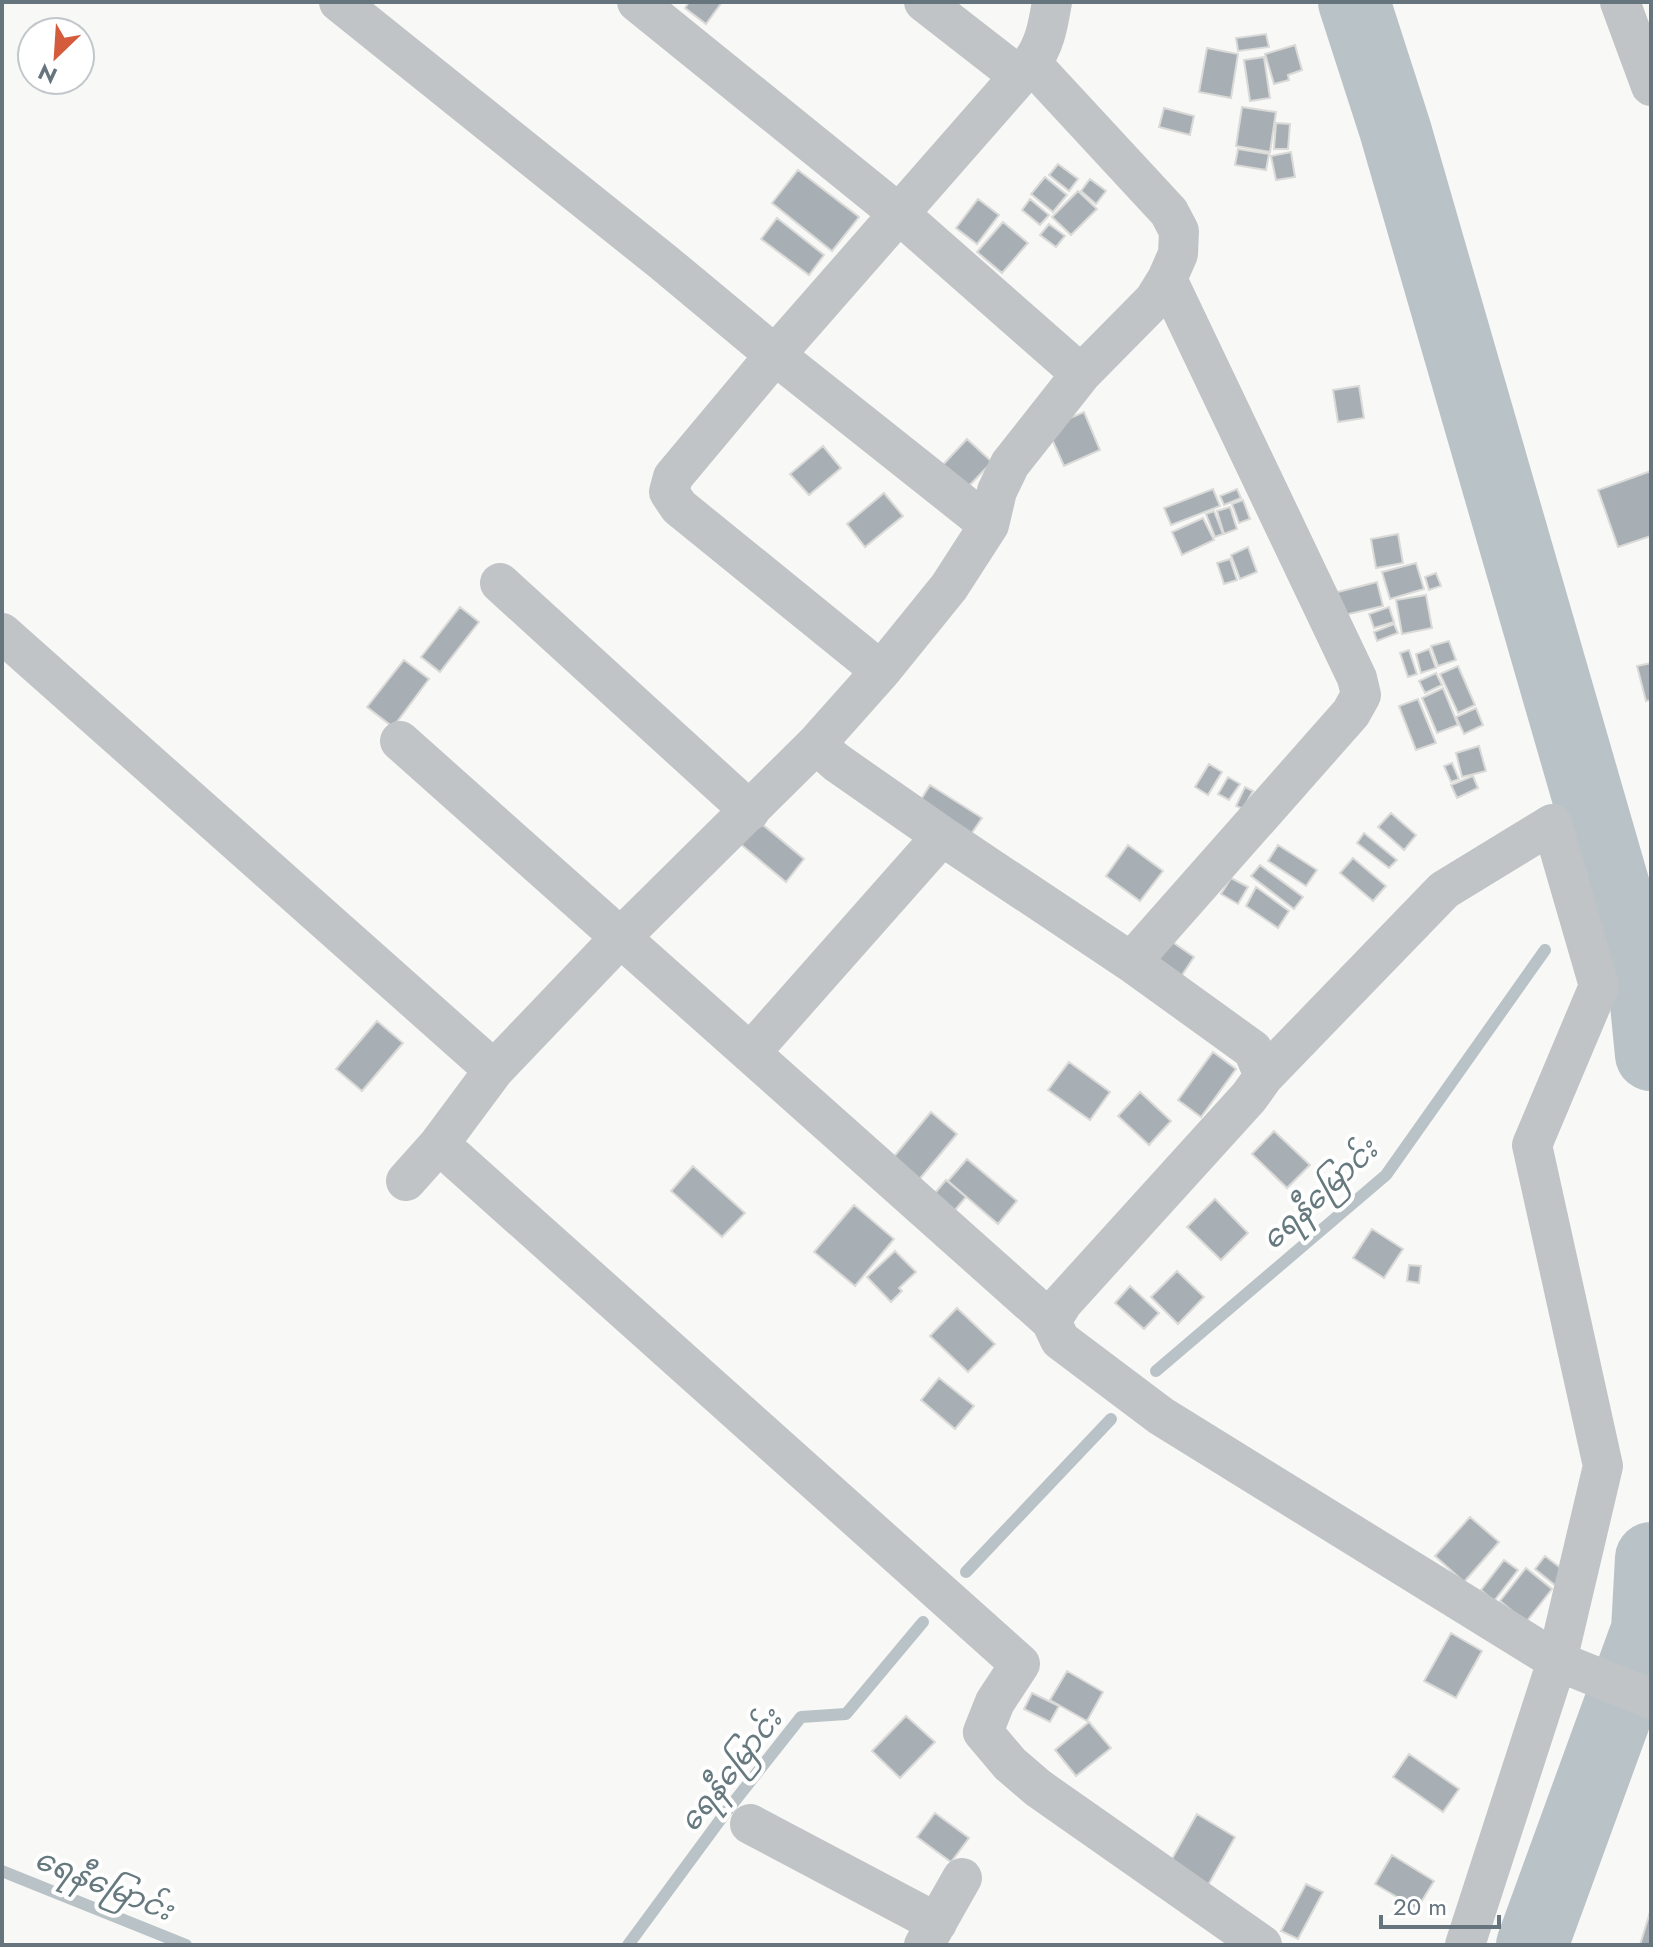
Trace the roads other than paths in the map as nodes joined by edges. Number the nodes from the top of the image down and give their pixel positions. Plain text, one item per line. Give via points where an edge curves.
1 (637, 2) edge
2 (924, 2) edge
3 (1052, 2) edge
4 (1620, 2) edge
5 (352, 6) edge
6 (1025, 70) junction
7 (1651, 86) edge
8 (898, 213) junction
9 (1167, 279) junction
10 (775, 355) junction
11 (1081, 374) junction
12 (989, 525) junction
13 (500, 583) dead end
14 (2, 633) edge
15 (881, 671) junction
16 (400, 741) dead end
17 (816, 744) junction
18 (750, 811) junction
19 (942, 836) junction
20 (620, 938) junction
21 (1131, 962) junction
22 (750, 1053) junction
23 (494, 1070) junction
24 (1264, 1076) junction
25 (439, 1144) junction
26 (406, 1181) dead end
27 (1051, 1321) junction
28 (1557, 1661) junction
29 (1651, 1699) edge
30 (750, 1824) dead end
31 (962, 1878) dead end
32 (931, 1934) edge
33 (1262, 1945) edge
34 (1465, 1945) edge

1 - 8 street
2 - 6 street
3 - 6 street via 1045,38
4 - 7 street
5 - 10 street
6 - 8 street
6 - 9 street via 1169,212 1179,231 1178,254
8 - 10 street
8 - 11 street
9 - 11 street via 1154,300
9 - 21 street via 1361,695 1351,713
10 - 12 street
10 - 15 street via 673,477 669,492 679,507
11 - 12 street via 1010,464
12 - 15 street via 949,587
13 - 18 street
14 - 23 street
15 - 17 street
16 - 20 street
17 - 18 street
17 - 19 street
18 - 20 street
19 - 21 street
19 - 22 street
20 - 22 street
20 - 23 street
21 - 24 street via 1253,1050
22 - 27 street
23 - 25 street
24 - 27 street
24 - 28 street via 1444,890 1552,824 1599,986 1532,1145 1603,1466
25 - 26 street
25 - 33 street via 1020,1664 983,1732 1010,1764
27 - 28 street via 1060,1340 1161,1416
28 - 29 street
28 - 34 street
30 - 32 street
31 - 32 street

